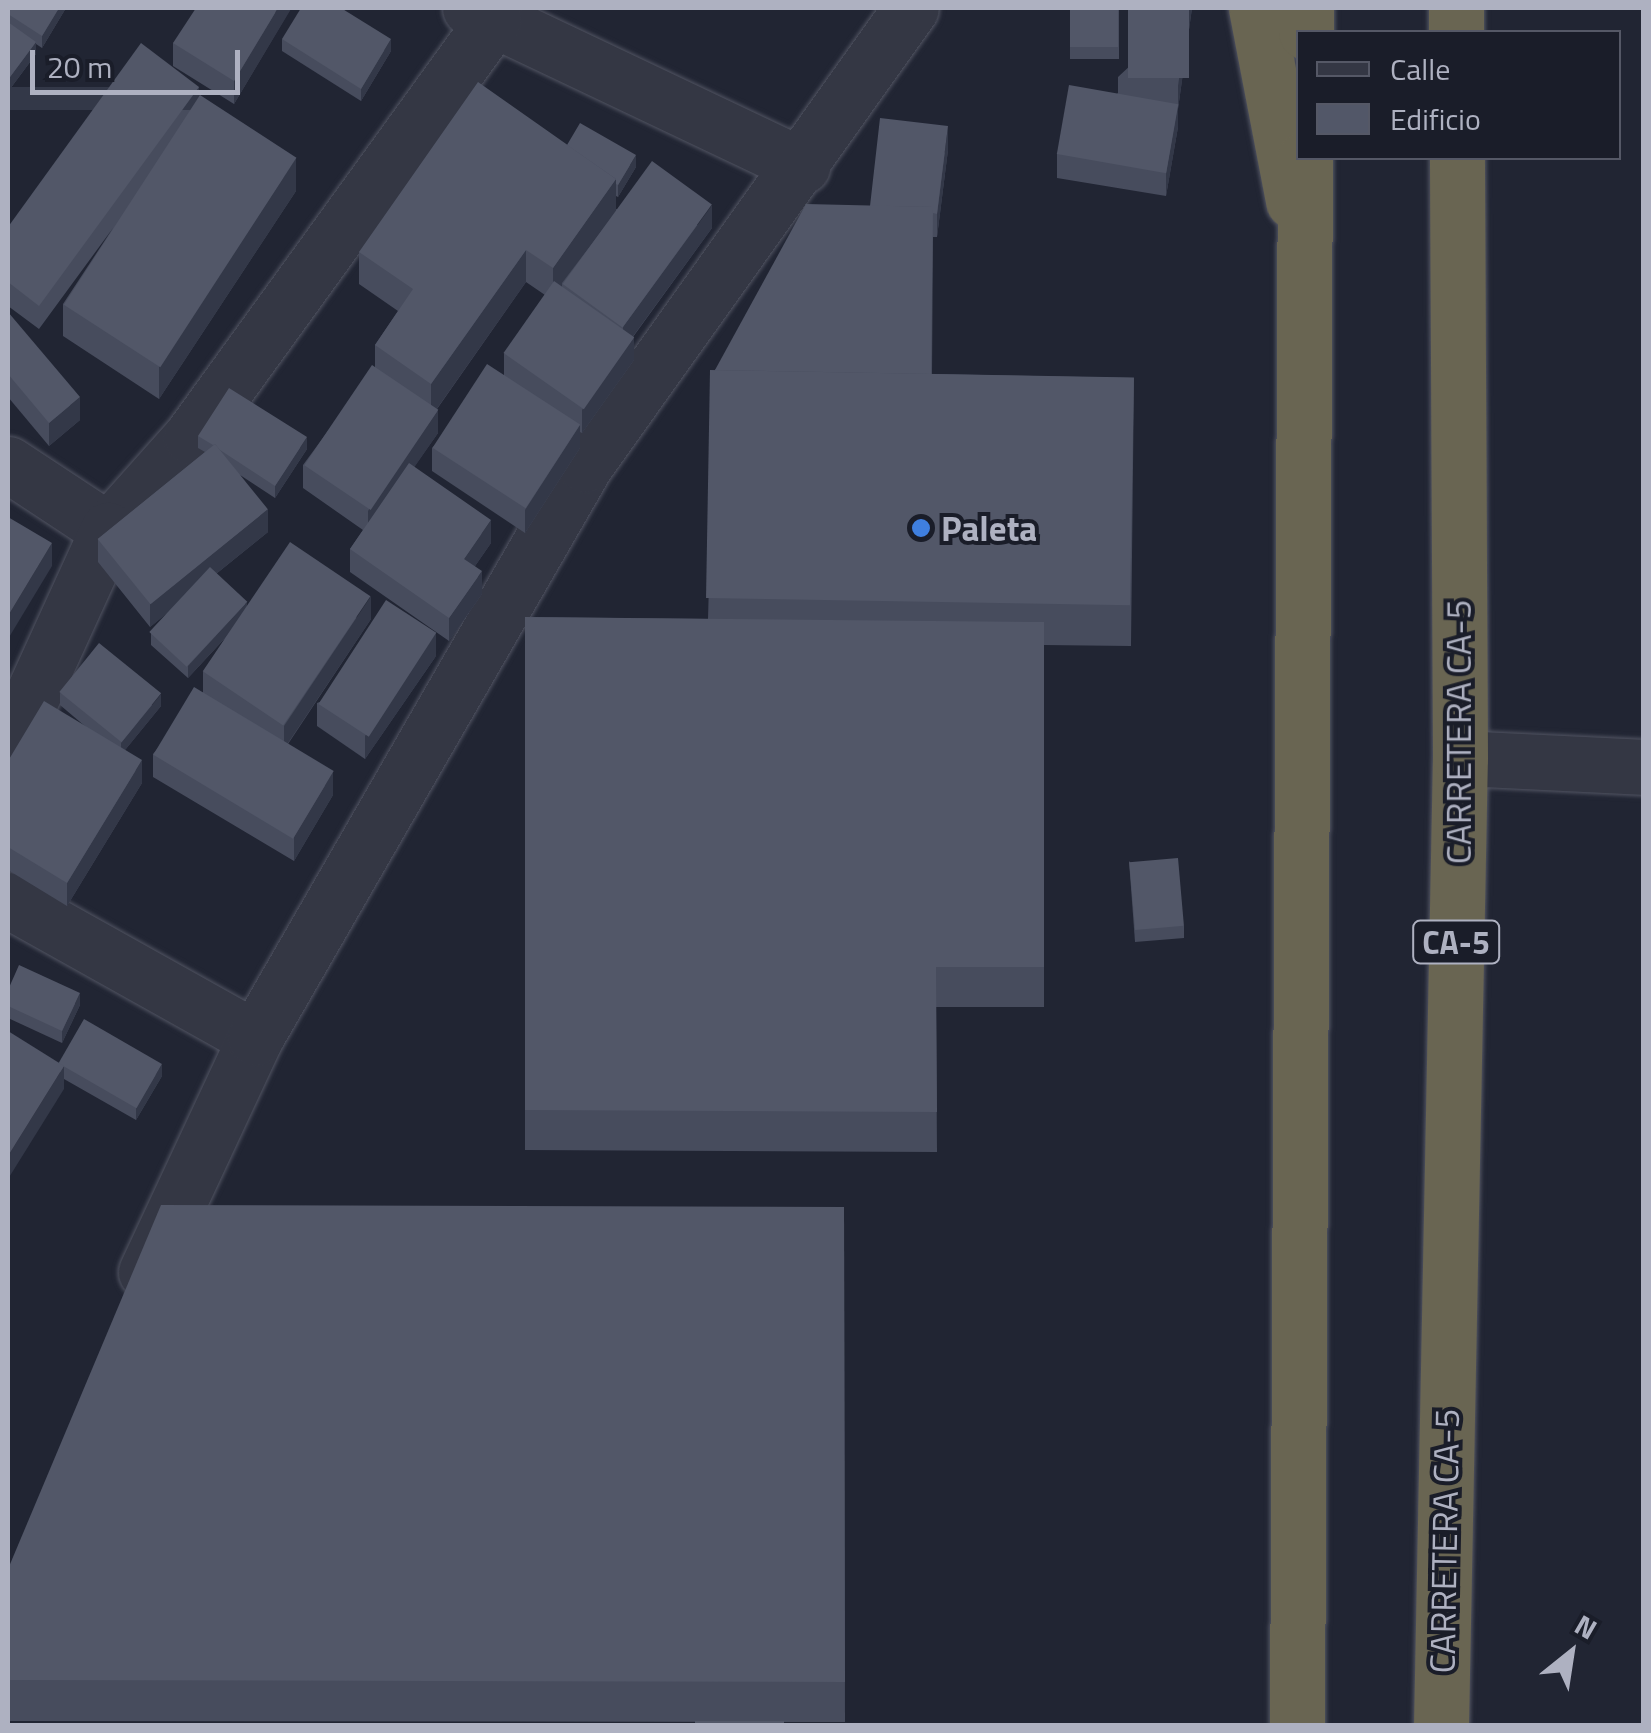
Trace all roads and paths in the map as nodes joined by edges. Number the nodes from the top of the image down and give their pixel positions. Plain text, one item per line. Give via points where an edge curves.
1 (911, 8) edge
2 (1256, 8) edge
3 (482, 13) edge
4 (1305, 160) edge
5 (1456, 160) edge
6 (802, 166) junction
7 (1304, 256) junction
8 (8, 464) edge
9 (108, 530) junction
10 (8, 749) edge
11 (1460, 758) junction
12 (1644, 767) edge
13 (8, 900) edge
14 (255, 1038) junction
15 (126, 1315) edge
16 (1297, 1726) edge
17 (1441, 1726) edge

1 - 6 street
2 - 7 highway
3 - 6 street
3 - 9 street via 190,436
4 - 7 highway
5 - 11 highway, CARRETERA CA-5 / CA-5
6 - 14 street via 585,465
7 - 16 highway
8 - 9 street
9 - 10 street
11 - 12 street
11 - 17 highway, CARRETERA CA-5 / CA-5
13 - 14 street
14 - 15 street

